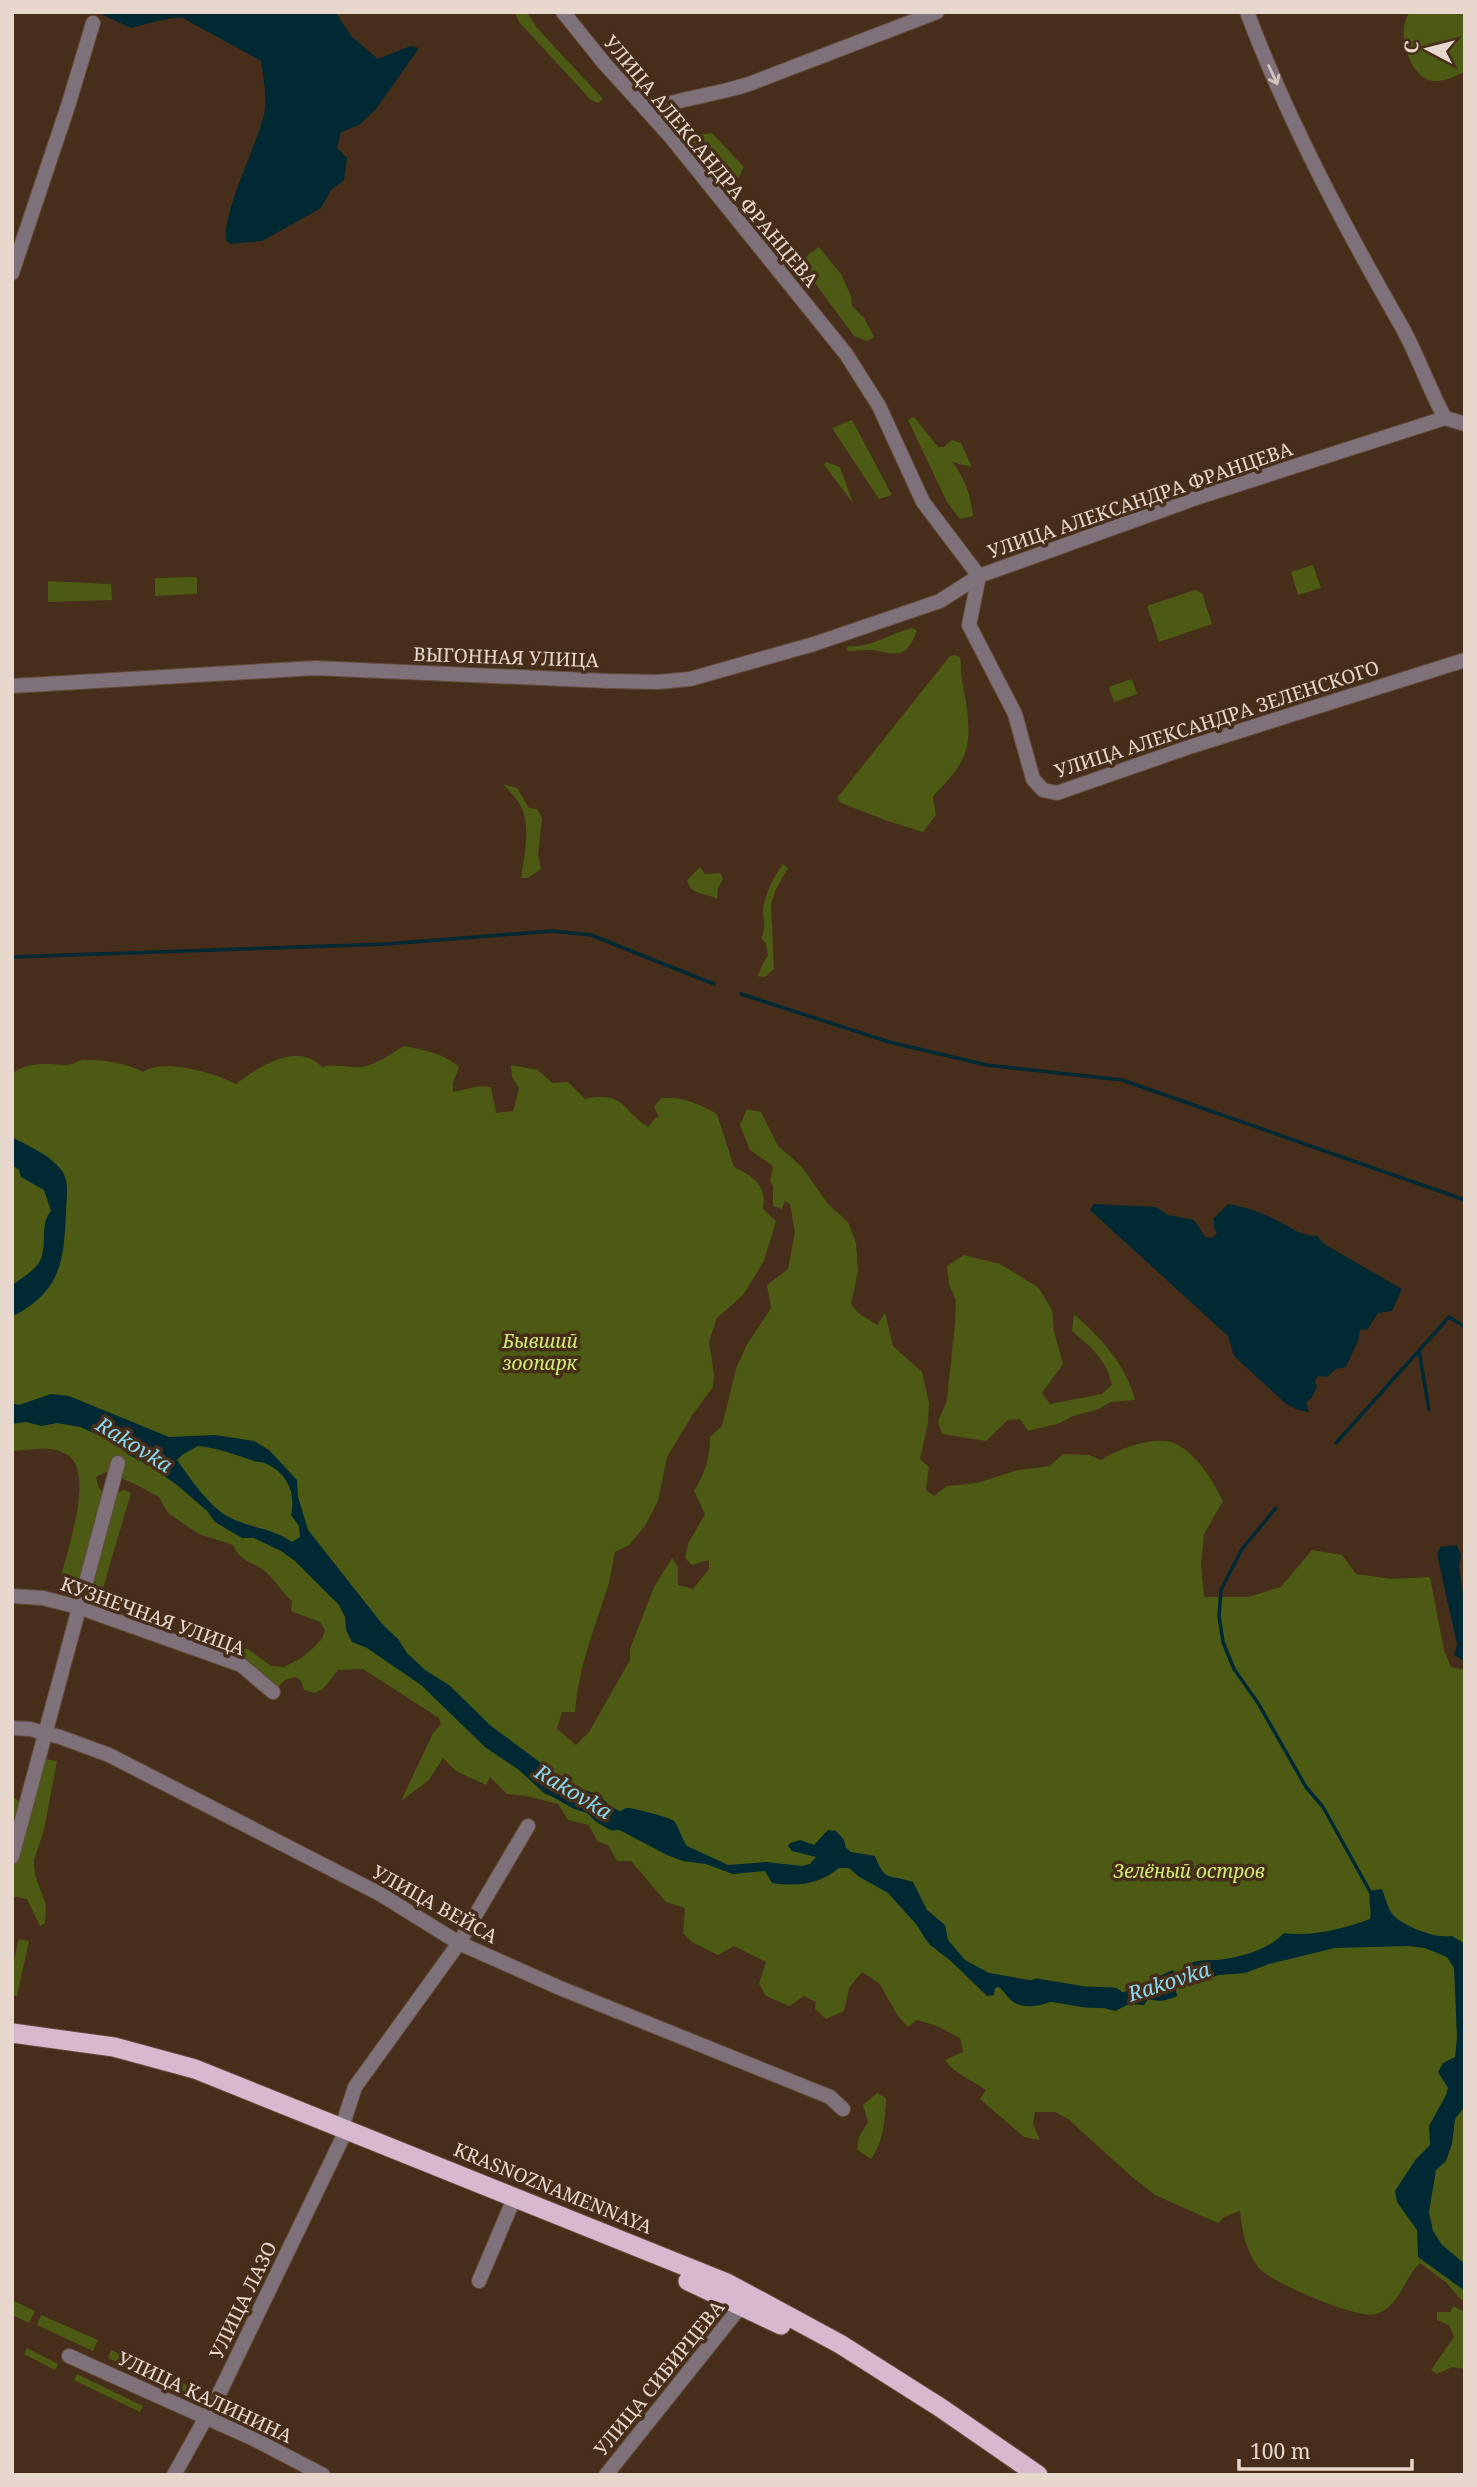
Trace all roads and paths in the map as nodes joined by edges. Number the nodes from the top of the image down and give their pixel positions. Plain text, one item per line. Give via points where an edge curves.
1 (563, 12) edge
2 (937, 12) edge
3 (1247, 12) edge
4 (93, 23) dead end
5 (648, 110) junction
6 (12, 274) edge
7 (1445, 418) junction
8 (1465, 424) edge
9 (979, 576) junction
10 (1465, 660) edge
11 (12, 687) edge
12 (118, 1463) dead end
13 (12, 1596) edge
14 (78, 1607) junction
15 (273, 1692) dead end
16 (12, 1728) edge
17 (46, 1733) junction
18 (528, 1826) dead end
19 (12, 1857) edge
20 (459, 1943) junction
21 (12, 2033) edge
22 (12, 2044) edge
23 (194, 2075) junction
24 (843, 2109) dead end
25 (342, 2133) junction
26 (466, 2183) junction
27 (510, 2208) junction
28 (479, 2281) dead end
29 (745, 2300) junction
30 (69, 2356) dead end
31 (205, 2418) junction
32 (174, 2475) edge
33 (323, 2475) edge
34 (606, 2475) edge
35 (1018, 2475) edge
36 (1038, 2475) edge

1 - 5 street, УЛИЦА АЛЕКСАНДРА ФРАНЦЕВА
2 - 5 street via 749,84
3 -> 7 street via 1322,177
4 - 6 street
5 - 9 street, УЛИЦА АЛЕКСАНДРА ФРАНЦЕВА via 846,354 879,406 923,502
7 - 8 street
7 - 9 street, УЛИЦА АЛЕКСАНДРА ФРАНЦЕВА via 1199,497
9 - 10 street, УЛИЦА АЛЕКСАНДРА ЗЕЛЕНСКОГО via 968,625 1015,714 1033,779 1043,790 1057,793
9 - 11 street, ВЫГОННАЯ УЛИЦА via 940,601 814,644 690,679 608,681 315,668
12 - 14 street
13 - 14 street, КУЗНЕЧНАЯ УЛИЦА
14 - 15 street, КУЗНЕЧНАЯ УЛИЦА via 241,1665
14 - 17 street
16 - 17 street, УЛИЦА ВЕЙСА
17 - 19 street
17 - 20 street, УЛИЦА ВЕЙСА via 109,1755 380,1894
18 - 20 street, УЛИЦА ЛАЗО
20 - 24 street, УЛИЦА ВЕЙСА via 830,2097
20 - 25 street, УЛИЦА ЛАЗО via 355,2087
21 - 23 highway, KRASNOZNAMENNAYA via 114,2046
22 - 23 highway
23 - 25 highway, KRASNOZNAMENNAYA
25 - 26 highway, KRASNOZNAMENNAYA
25 - 31 street, УЛИЦА ЛАЗО
26 - 27 highway
26 - 29 highway, KRASNOZNAMENNAYA via 691,2268
27 - 28 street
27 - 29 highway
29 - 34 street, УЛИЦА СИБИРЦЕВА
29 - 35 highway via 862,2369
29 - 36 highway, KRASNOZNAMENNAYA via 840,2344
30 - 31 street, УЛИЦА КАЛИНИНА
31 - 32 street, УЛИЦА ЛАЗО
31 - 33 street, УЛИЦА КАЛИНИНА

